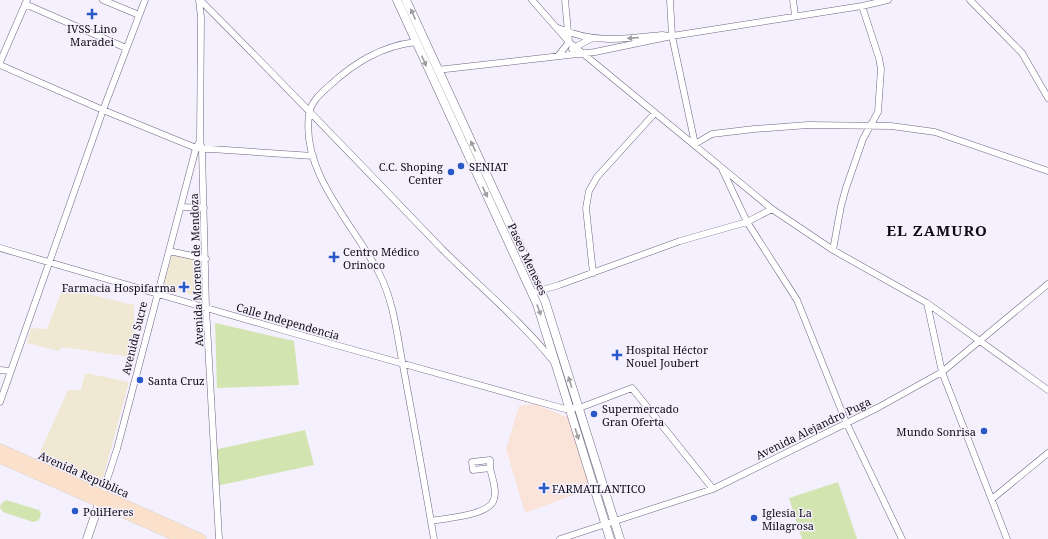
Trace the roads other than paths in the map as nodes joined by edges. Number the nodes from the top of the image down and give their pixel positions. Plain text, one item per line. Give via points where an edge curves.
1 (102, 0) edge
2 (145, 0) edge
3 (199, 0) edge
4 (397, 0) edge
5 (406, 0) edge
6 (532, 0) edge
7 (565, 0) edge
8 (670, 0) edge
9 (793, 0) edge
10 (888, 0) edge
11 (970, 0) edge
12 (26, 2) edge
13 (862, 6) junction
14 (139, 16) junction
15 (795, 16) junction
16 (568, 17) junction
17 (556, 27) junction
18 (569, 33) junction
19 (672, 36) junction
20 (592, 38) junction
21 (416, 42) junction
22 (569, 42) junction
23 (126, 48) junction
24 (576, 48) junction
25 (581, 52) junction
26 (595, 52) junction
27 (558, 56) junction
28 (0, 62) edge
29 (0, 65) edge
30 (437, 70) junction
31 (1048, 98) edge
32 (102, 110) junction
33 (310, 110) junction
34 (654, 114) junction
35 (870, 126) junction
36 (695, 144) junction
37 (199, 149) junction
38 (313, 156) junction
39 (721, 168) junction
40 (1048, 171) edge
41 (181, 207) junction
42 (204, 208) junction
43 (772, 209) junction
44 (747, 222) junction
45 (0, 248) edge
46 (833, 250) junction
47 (169, 251) junction
48 (206, 259) junction
49 (50, 264) junction
50 (593, 272) junction
51 (1048, 284) edge
52 (536, 292) junction
53 (157, 294) junction
54 (927, 303) junction
55 (206, 308) junction
56 (980, 341) junction
57 (402, 364) junction
58 (556, 364) junction
59 (0, 370) edge
60 (11, 371) junction
61 (942, 372) junction
62 (1048, 390) edge
63 (0, 402) edge
64 (573, 408) junction
65 (846, 422) junction
66 (0, 449) edge
67 (1048, 453) edge
68 (0, 458) edge
69 (490, 468) dead end
70 (713, 489) junction
71 (101, 498) junction
72 (992, 499) junction
73 (431, 521) junction
74 (609, 523) junction
75 (87, 539) edge
76 (182, 539) edge
77 (201, 539) edge
78 (219, 539) edge
79 (434, 539) edge
80 (560, 539) edge
81 (606, 539) edge
82 (610, 539) edge
83 (620, 539) edge
84 (902, 539) edge
85 (1007, 539) edge

1 - 14 street
2 - 14 street
3 - 33 street
3 - 37 street, Avenida Moreno de Mendoza
4 - 21 street, Paseo Meneses
30 -> 5 street, Paseo Meneses
6 - 17 street
7 - 16 street
8 - 19 street
9 - 15 street
10 - 13 street
11 - 31 street via 1022,53
12 - 23 street
12 - 28 street
13 - 15 street
13 - 35 street via 881,70 878,112
14 - 23 street
15 - 19 street
16 - 17 street via 563,27
16 - 18 street
17 - 18 street
17 - 22 street
18 - 20 street
18 - 22 street
19 -> 20 street via 610,40
19 - 26 street
19 - 36 street
20 - 24 street
20 - 26 street via 587,47
21 - 33 street via 390,48 355,64 321,94
21 -> 52 street, Paseo Meneses
22 - 24 street
22 - 27 street
23 - 32 street
24 - 25 street
24 - 27 street
25 - 26 street
25 - 27 street
25 - 34 street
27 - 30 street
29 - 32 street
52 -> 30 street, Paseo Meneses
32 - 37 street
32 - 49 street
33 - 38 street via 309,126
33 - 58 street via 445,251 537,341
34 - 36 street
34 - 50 street via 596,177 589,191 586,208
35 - 36 street via 808,125 754,129 712,134
35 - 40 street via 892,126 935,132
35 - 46 street via 846,188
36 - 39 street
37 - 38 street
37 - 41 street, Avenida Sucre
37 - 42 street, Avenida Moreno de Mendoza
38 - 57 street via 333,200 379,273 386,289 393,311
39 - 43 street
39 - 44 street
41 - 42 street
41 - 47 street, Avenida Sucre
42 - 48 street, Avenida Moreno de Mendoza
43 - 44 street
43 - 46 street
44 - 50 street via 680,241
44 - 65 street via 797,300
45 - 49 street, Calle Independencia
46 - 54 street
47 - 48 street
47 - 53 street, Avenida Sucre
48 - 55 street, Avenida Moreno de Mendoza
49 - 53 street, Calle Independencia
49 - 60 street
50 - 52 street
51 - 56 street, Avenida Alejandro Puga
52 -> 58 street, Paseo Meneses
64 -> 52 street, Paseo Meneses via 550,315
53 - 55 street, Calle Independencia
53 - 71 street, Avenida Sucre via 117,449
54 - 56 street
54 - 61 street
55 - 57 street, Calle Independencia
55 - 78 street, Avenida Moreno de Mendoza
56 - 61 street, Avenida Alejandro Puga
56 - 62 street
57 - 64 street, Calle Independencia
57 - 73 street
58 - 64 street, Paseo Meneses
59 - 60 street
60 - 63 street
61 - 65 street, Avenida Alejandro Puga
61 - 72 street
64 - 70 street via 632,388
64 - 74 street, Paseo Meneses
65 - 70 street, Avenida Alejandro Puga
65 - 84 street
66 - 71 main road, Avenida República
67 - 72 street
68 - 71 main road, Avenida República
69 - 73 street via 494,491 491,505 475,513
70 - 74 street, Avenida Alejandro Puga
71 - 75 street, Avenida Sucre
71 - 76 main road, Avenida República
71 - 77 main road, Avenida República
72 - 85 street
73 - 79 street
74 - 80 street, Avenida Alejandro Puga
74 - 81 street
74 - 82 street, Paseo Meneses
74 - 83 street, Paseo Meneses

